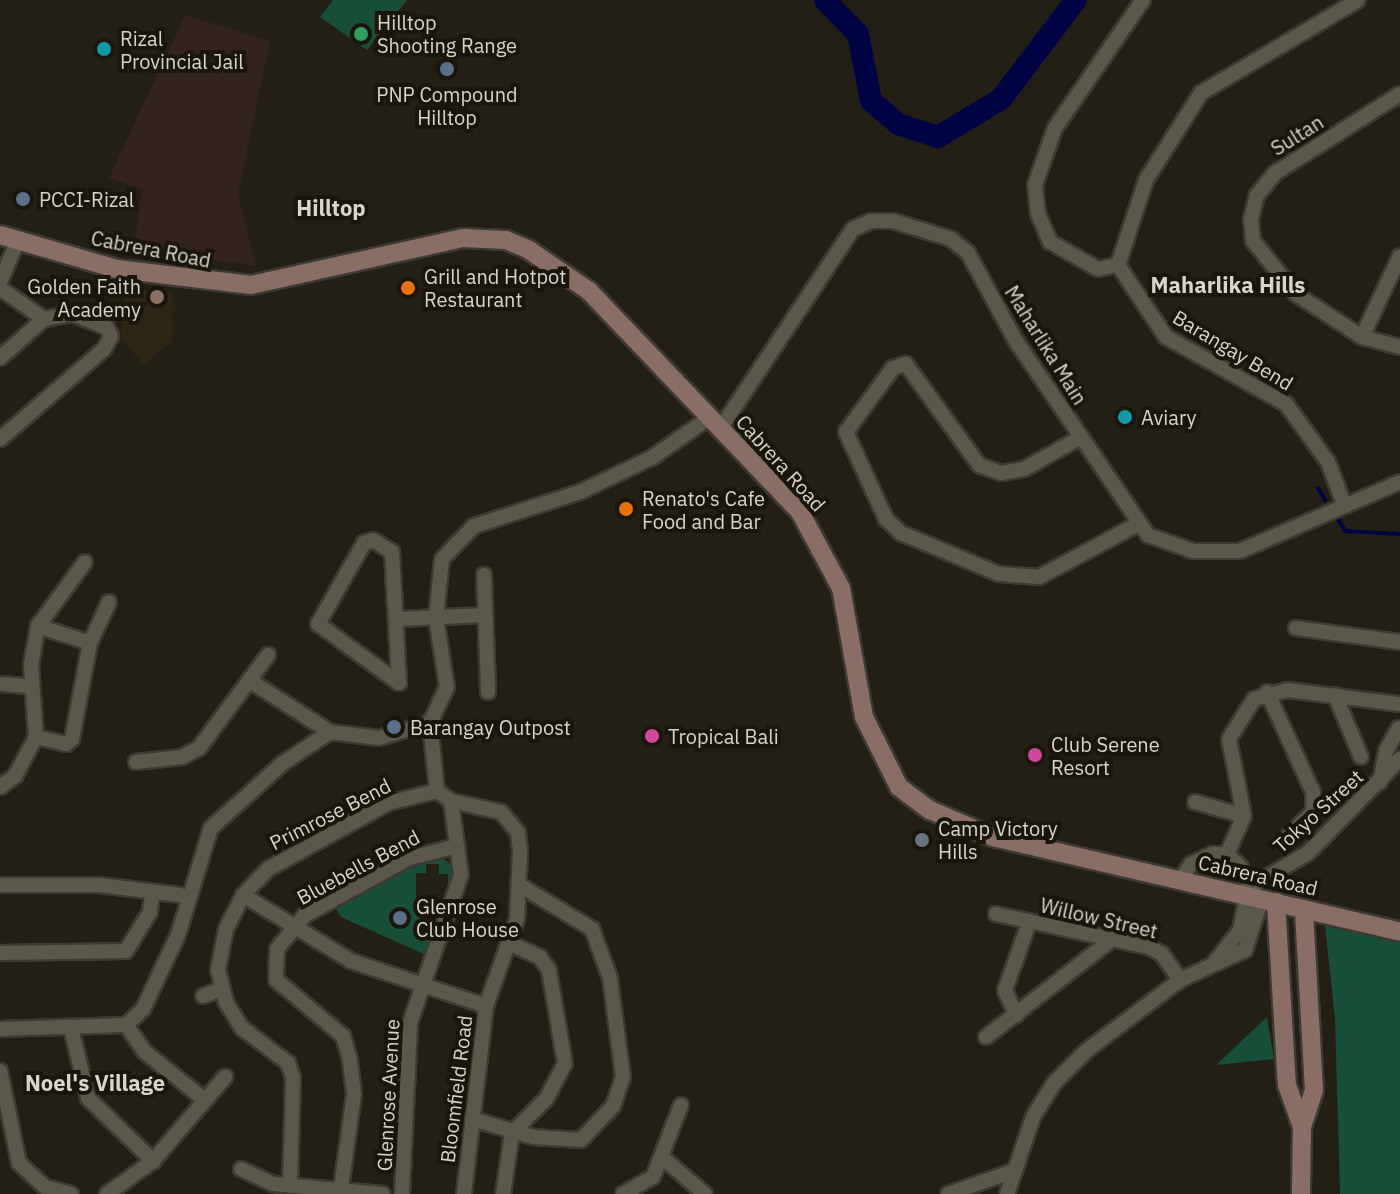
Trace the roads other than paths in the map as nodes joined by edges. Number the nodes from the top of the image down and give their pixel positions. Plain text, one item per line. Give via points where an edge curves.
1 (1143, 0) edge
2 (1358, 0) edge
3 (1400, 94) edge
4 (9, 238) edge
5 (1400, 256) edge
6 (1118, 265) junction
7 (0, 282) edge
8 (0, 288) edge
9 (44, 319) junction
10 (1362, 337) junction
11 (1400, 347) edge
12 (0, 358) edge
13 (714, 423) junction
14 (1081, 437) junction
15 (0, 439) edge
16 (1400, 482) edge
17 (1344, 504) junction
18 (1136, 525) junction
19 (85, 562) dead end
20 (484, 575) dead end
21 (109, 602) dead end
22 (485, 615) junction
23 (436, 618) junction
24 (399, 619) junction
25 (38, 626) junction
26 (1296, 628) dead end
27 (1400, 642) edge
28 (90, 643) junction
29 (268, 655) dead end
30 (252, 682) junction
31 (0, 684) edge
32 (31, 686) junction
33 (488, 692) dead end
34 (1267, 692) junction
35 (1335, 695) junction
36 (1400, 704) edge
37 (430, 723) junction
38 (1400, 728) edge
39 (330, 732) junction
40 (36, 737) junction
41 (1361, 757) dead end
42 (1400, 759) edge
43 (136, 762) dead end
44 (1380, 782) junction
45 (0, 787) edge
46 (437, 791) junction
47 (451, 801) junction
48 (1195, 802) dead end
49 (1244, 816) junction
50 (1286, 838) dead end
51 (457, 846) junction
52 (1227, 854) junction
53 (1241, 867) dead end
54 (1181, 879) junction
55 (0, 885) edge
56 (521, 886) junction
57 (152, 892) junction
58 (180, 895) dead end
59 (243, 895) junction
60 (1256, 897) junction
61 (1304, 909) junction
62 (996, 914) dead end
63 (1029, 923) junction
64 (290, 929) junction
65 (1400, 932) edge
66 (1111, 940) junction
67 (511, 944) junction
68 (0, 953) edge
69 (1278, 975) junction
70 (1305, 975) junction
71 (1180, 980) junction
72 (421, 987) junction
73 (221, 989) junction
74 (203, 996) dead end
75 (486, 1006) junction
76 (1016, 1015) junction
77 (126, 1025) junction
78 (71, 1028) junction
79 (0, 1029) edge
80 (986, 1037) dead end
81 (0, 1071) edge
82 (225, 1077) dead end
83 (205, 1100) junction
84 (681, 1105) dead end
85 (472, 1119) junction
86 (1302, 1127) junction
87 (512, 1133) junction
88 (664, 1159) junction
89 (153, 1161) junction
90 (241, 1169) dead end
91 (1014, 1171) junction
92 (290, 1186) junction
93 (341, 1188) junction
94 (126, 1191) edge
95 (71, 1194) edge
96 (107, 1194) edge
97 (383, 1194) edge
98 (402, 1194) edge
99 (464, 1194) edge
100 (503, 1194) edge
101 (623, 1194) edge
102 (705, 1194) edge
103 (948, 1194) edge
104 (1007, 1194) edge
105 (1301, 1194) edge

1 - 6 street via 1055,128 1035,185 1038,214 1050,242 1098,269
2 - 6 street via 1201,93 1146,180
3 - 10 street, Sultan via 1275,173 1257,195 1251,219 1253,241 1296,294
4 - 7 street
4 - 13 main road, Cabrera Road via 117,269 251,285 424,244 506,240 559,266 589,291
5 - 10 street
6 - 17 street, Barangay Bend via 1166,337 1264,389 1296,414 1328,462
8 - 9 street
9 - 12 street
9 - 15 street via 73,314 107,328 110,342
10 - 11 street, Sultan
13 - 14 street, Maharlika Main via 853,229 871,221 893,221 951,239 968,253 1016,341
13 - 23 street via 580,492 474,526 442,559
13 - 54 main road, Cabrera Road via 800,512 826,550 841,588 864,717 899,787 966,829
14 - 18 street, Maharlika Main
14 - 18 street via 1024,469 1001,473 979,465 906,364 893,368 846,432 886,519 901,533 999,574 1039,577
16 - 17 street
17 - 18 street via 1240,551 1193,551
19 - 25 street
20 - 22 street
21 - 28 street
22 - 23 street
22 - 33 street
23 - 24 street
23 - 37 street via 447,687
24 - 24 street via 392,552 373,540 349,569 319,619 319,629 399,683
25 - 28 street
25 - 32 street
26 - 27 street
28 - 40 street via 72,739 66,744
29 - 30 street
30 - 39 street
30 - 43 street via 199,748 182,757
31 - 32 street
32 - 40 street
34 - 35 street
34 - 49 street via 1242,711 1229,739
34 - 50 street via 1313,792 1313,812
35 - 36 street
35 - 41 street
37 - 39 street via 379,738
37 - 46 street
38 - 44 street, Tokyo Street
39 - 77 street via 283,763 211,828 178,935 143,1009
40 - 45 street via 15,776
42 - 44 street, Tokyo Street
44 - 60 street, Tokyo Street
46 - 47 street
46 - 59 street, Primrose Bend via 388,803 268,869
47 - 51 street, Glenrose Avenue
47 - 56 street, Bloomfield Road via 501,812 518,832
48 - 49 street
49 - 52 street
51 - 64 street, Bluebells Bend via 410,858
51 - 72 street, Glenrose Avenue via 457,896
52 - 53 street
52 - 54 street via 1201,857
54 - 60 main road, Cabrera Road
55 - 57 street
56 - 67 street, Bloomfield Road
56 - 87 street via 580,916 592,929 610,978 623,1077 613,1106 581,1140
57 - 58 street
57 - 68 street via 150,912 126,951
59 - 64 street
59 - 73 street, Primrose Bend via 220,949
60 - 61 main road, Cabrera Road
60 - 69 main road
60 - 71 street via 1248,932 1229,962 1214,963
61 - 65 main road, Cabrera Road
61 - 70 main road
62 - 63 street, Willow Street
63 - 66 street, Willow Street
63 - 76 street via 1005,990
64 - 72 street
64 - 93 street, Bluebells Bend via 277,949 276,980 343,1036 350,1060 354,1094
66 - 71 street, Willow Street via 1162,954
66 - 76 street
67 - 75 street, Bloomfield Road
67 - 87 street via 540,957 549,970 565,1064 546,1099
69 - 70 main road
69 - 86 main road via 1288,1095
70 - 86 main road via 1314,1090
71 - 91 street via 1054,1083 1033,1117
72 - 75 street
72 - 98 street, Glenrose Avenue via 410,1023
73 - 74 street
73 - 92 street, Primrose Bend via 242,1028 280,1055 293,1078
75 - 85 street, Bloomfield Road via 487,1048
76 - 80 street
77 - 78 street
77 - 83 street via 145,1052
78 - 79 street
78 - 89 street via 88,1098
81 - 95 street via 19,1163 45,1187
82 - 83 street
83 - 89 street
84 - 88 street
85 - 87 street
85 - 99 street, Bloomfield Road
86 - 105 main road
87 - 100 street
88 - 101 street via 653,1177
88 - 102 street
89 - 94 street
90 - 92 street
91 - 103 street
91 - 104 street
92 - 93 street
93 - 97 street
94 - 96 street

